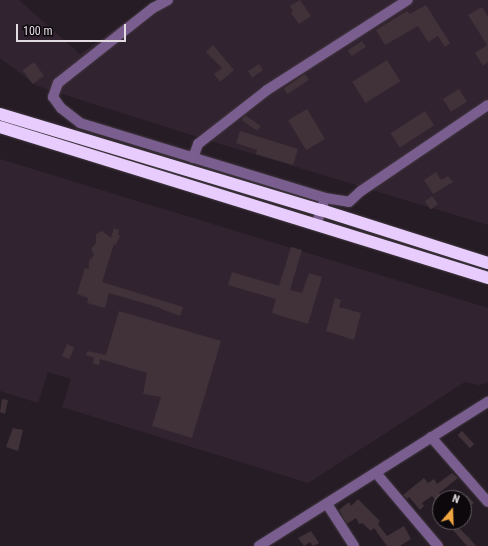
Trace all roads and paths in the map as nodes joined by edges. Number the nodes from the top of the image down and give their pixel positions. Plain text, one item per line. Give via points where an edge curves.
1 (168, 0) edge
2 (408, 0) edge
3 (488, 105) edge
4 (0, 114) edge
5 (0, 127) edge
6 (193, 158) junction
7 (325, 198) junction
8 (321, 210) junction
9 (316, 225) junction
10 (488, 263) edge
11 (488, 278) edge
12 (488, 402) edge
13 (431, 437) junction
14 (376, 472) junction
15 (488, 502) edge
16 (327, 504) junction
17 (273, 543) edge
18 (259, 546) edge
19 (354, 546) edge
20 (438, 546) edge

1 - 6 street via 153,8 58,82 54,97 61,108 80,124
2 - 6 street via 267,90 198,144
3 - 7 street via 361,191 349,202
4 - 8 highway
5 - 9 highway
6 - 7 street
7 - 8 street
8 - 9 street
8 - 10 highway
9 - 11 highway
12 - 13 street
13 - 14 street
13 - 15 street
14 - 16 street
14 - 20 street
16 - 17 street
16 - 19 street
17 - 18 street

